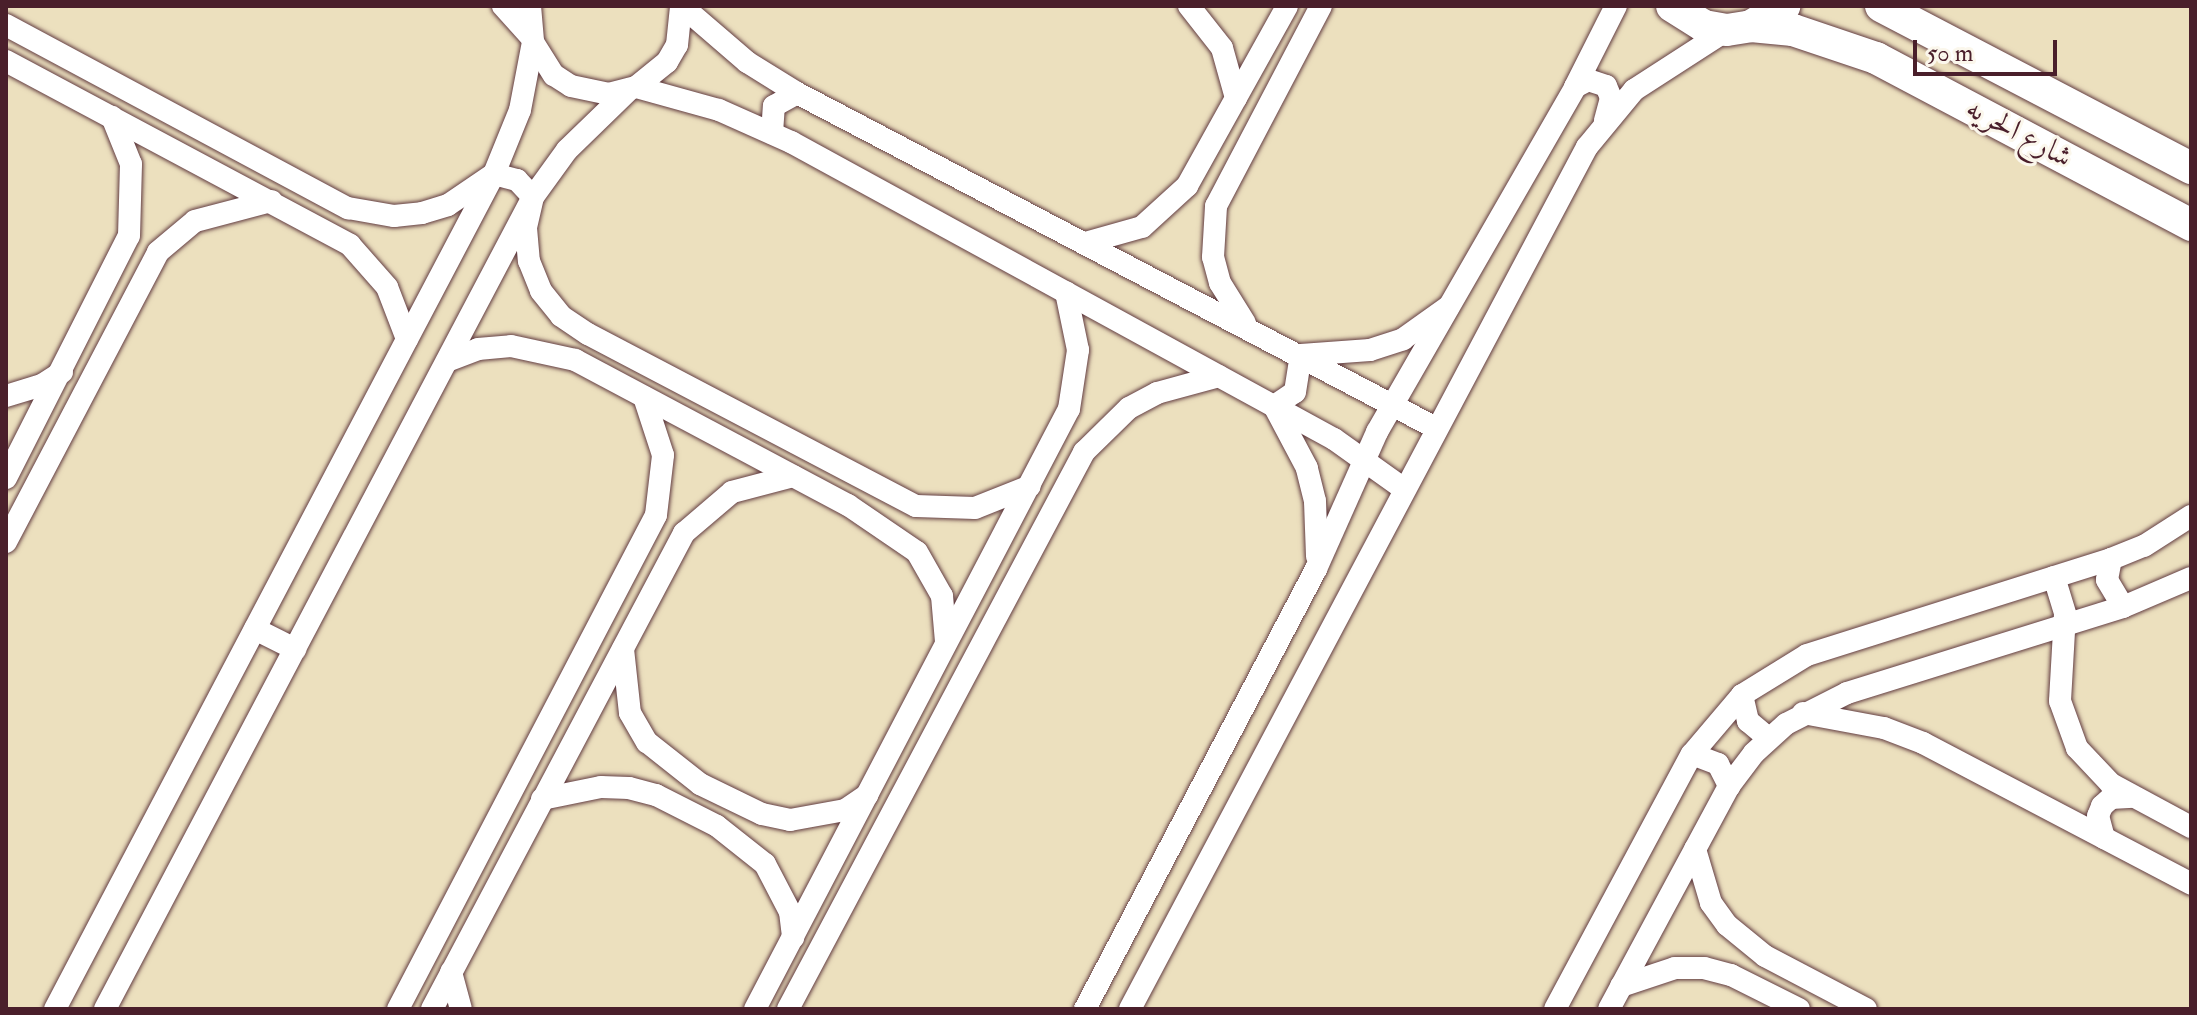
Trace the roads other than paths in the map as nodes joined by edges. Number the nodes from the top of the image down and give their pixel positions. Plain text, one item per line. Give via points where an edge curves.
1 (503, 6) edge
2 (530, 6) edge
3 (682, 6) edge
4 (1189, 6) edge
5 (1287, 6) edge
6 (1321, 6) edge
7 (1616, 6) edge
8 (1672, 6) edge
9 (1784, 6) edge
10 (1881, 6) edge
11 (6, 25) edge
12 (1739, 28) junction
13 (1937, 36) junction
14 (532, 40) junction
15 (6, 61) edge
16 (1912, 75) junction
17 (1575, 87) junction
18 (632, 89) junction
19 (797, 93) junction
20 (1236, 98) junction
21 (112, 117) junction
22 (1605, 122) junction
23 (772, 133) junction
24 (2191, 168) edge
25 (494, 174) junction
26 (1187, 186) junction
27 (533, 197) junction
28 (271, 201) junction
29 (1216, 206) junction
30 (348, 208) junction
31 (2191, 225) edge
32 (333, 234) junction
33 (129, 236) junction
34 (1085, 243) junction
35 (158, 252) junction
36 (1066, 292) junction
37 (1455, 301) junction
38 (1248, 327) junction
39 (588, 334) junction
40 (407, 339) junction
41 (1301, 355) junction
42 (575, 360) junction
43 (447, 361) junction
44 (63, 372) junction
45 (1219, 376) junction
46 (6, 396) edge
47 (644, 397) junction
48 (1393, 404) junction
49 (1274, 406) junction
50 (1436, 428) junction
51 (1056, 436) junction
52 (1084, 452) junction
53 (1363, 461) junction
54 (793, 476) junction
55 (6, 478) edge
56 (861, 481) junction
57 (1030, 486) junction
58 (1404, 489) junction
59 (848, 505) junction
60 (656, 515) junction
61 (2191, 516) edge
62 (9, 530) edge
63 (684, 533) junction
64 (2111, 559) junction
65 (1316, 569) junction
66 (2054, 577) junction
67 (2184, 587) edge
68 (2123, 607) junction
69 (2064, 626) junction
70 (255, 629) junction
71 (623, 646) junction
72 (945, 647) junction
73 (295, 649) junction
74 (1742, 695) junction
75 (1803, 713) junction
76 (1768, 738) junction
77 (1692, 754) junction
78 (671, 765) junction
79 (1729, 786) junction
80 (656, 795) junction
81 (868, 795) junction
82 (2133, 797) junction
83 (542, 799) junction
84 (762, 814) junction
85 (2191, 827) edge
86 (2104, 838) junction
87 (746, 845) junction
88 (1695, 849) junction
89 (2191, 884) edge
90 (793, 938) junction
91 (1748, 944) junction
92 (451, 972) junction
93 (1731, 975) junction
94 (1621, 986) junction
95 (55, 1009) edge
96 (105, 1009) edge
97 (398, 1009) edge
98 (432, 1009) edge
99 (461, 1009) edge
100 (755, 1009) edge
101 (788, 1009) edge
102 (1085, 1009) edge
103 (1130, 1009) edge
104 (1555, 1009) edge
105 (1609, 1009) edge
106 (1799, 1009) edge
107 (1866, 1009) edge

1 - 14 street
2 - 14 street
3 - 18 street via 677,45 660,70
3 - 19 street via 747,62
4 - 20 street via 1222,48
5 - 20 street
6 - 29 street
7 - 17 street
8 - 12 street, شارع الحريه via 1704,26
9 - 12 street
10 - 13 street, شارع الحريه
11 - 30 street
12 - 16 street, شارع الحريه via 1834,41
12 - 22 street via 1651,76
13 - 16 street via 1912,48
13 - 24 street, شارع الحريه
14 - 18 street via 548,68 571,86 600,93
14 - 25 street via 520,110
15 - 21 street
16 - 31 street, شارع الحريه
17 - 22 street via 1588,80 1606,86 1611,98
17 - 37 street
18 - 23 street via 692,100
18 - 27 street via 567,150
19 - 23 street via 774,106
19 - 34 street
20 - 26 street
21 - 28 street
21 - 33 street via 131,164
22 - 50 street via 1558,196
23 - 36 street
25 - 27 street via 517,180
25 - 30 street via 448,205 422,213 394,216
25 - 40 street
26 - 29 street via 1198,201
26 - 34 street via 1142,227
27 - 39 street via 526,228 529,261 541,291 561,316
27 - 43 street
28 - 32 street
28 - 35 street via 195,221
29 - 38 street via 1213,257 1220,283
30 - 32 street via 349,223
32 - 40 street via 370,264 387,287
33 - 35 street via 144,234
33 - 44 street
34 - 38 street
35 - 62 street
36 - 45 street
36 - 51 street via 1078,350 1073,395
37 - 41 street via 1403,339 1370,350
37 - 48 street
38 - 41 street
39 - 42 street via 574,348
39 - 56 street
40 - 70 street
41 - 48 street
41 - 49 street via 1295,392
42 - 43 street via 511,346 478,349
42 - 47 street
43 - 73 street
44 - 46 street
44 - 55 street
45 - 49 street
45 - 52 street via 1157,393 1129,408
47 - 54 street
47 - 60 street via 663,455
48 - 50 street
48 - 53 street
49 - 53 street
49 - 65 street via 1307,468 1315,501
50 - 58 street
51 - 52 street via 1071,436
51 - 57 street
52 - 101 street
53 - 58 street
53 - 65 street
54 - 59 street
54 - 63 street via 732,492
56 - 57 street via 916,506 945,510 989,504
56 - 59 street via 859,495
57 - 72 street
58 - 103 street
59 - 72 street via 898,534 932,572 946,622
60 - 63 street via 674,517
60 - 97 street
61 - 64 street via 2144,546
63 - 71 street
64 - 66 street
64 - 68 street via 2109,591
65 - 102 street
66 - 69 street via 2063,601
66 - 74 street via 1807,655
67 - 68 street
68 - 69 street
69 - 75 street via 1847,693
69 - 82 street via 2059,676 2066,726 2092,768
70 - 73 street
70 - 95 street
71 - 78 street via 630,713 647,742
71 - 83 street
72 - 81 street
73 - 96 street
74 - 76 street via 1748,721
74 - 77 street
75 - 76 street
75 - 86 street via 1871,725 1923,743
76 - 79 street
77 - 79 street via 1718,764
77 - 104 street
78 - 80 street via 660,774
78 - 84 street
79 - 88 street
80 - 83 street via 601,787
80 - 87 street
81 - 84 street via 818,818
81 - 90 street
82 - 85 street
82 - 86 street via 2111,798 2102,806 2098,816
83 - 92 street
84 - 87 street via 758,836
86 - 89 street
87 - 90 street via 780,887
88 - 91 street via 1711,903
88 - 94 street
90 - 100 street
91 - 93 street via 1732,960
91 - 107 street
92 - 98 street
92 - 99 street
93 - 94 street via 1675,968
93 - 106 street
94 - 105 street

